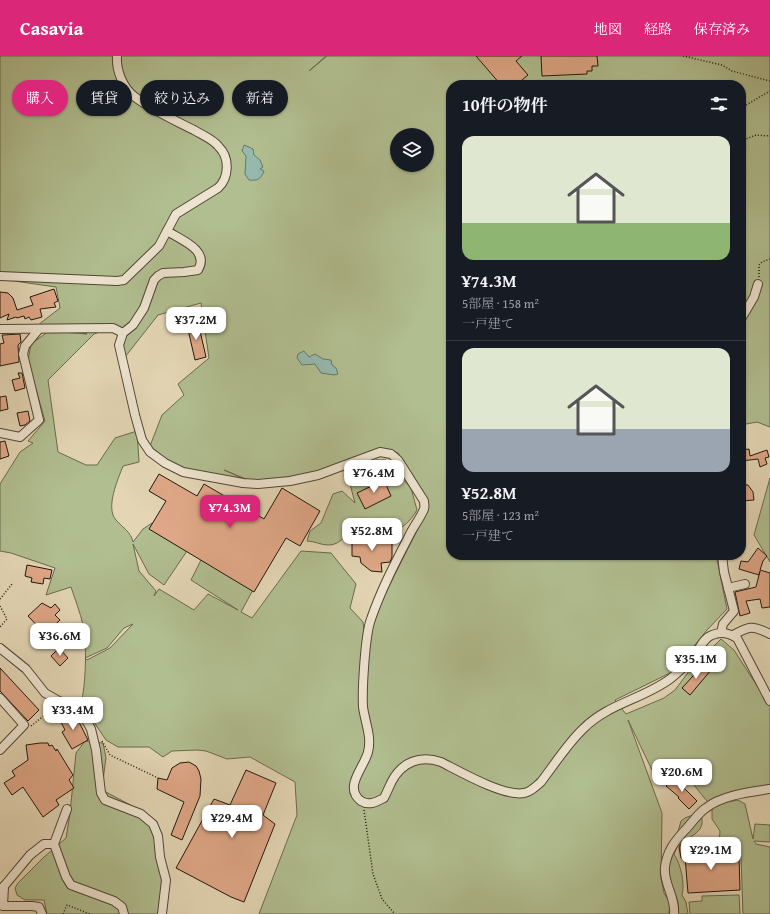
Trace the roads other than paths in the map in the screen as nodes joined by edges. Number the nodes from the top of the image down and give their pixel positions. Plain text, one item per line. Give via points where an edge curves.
1 (118, 56) edge
2 (167, 231) junction
3 (0, 276) edge
4 (758, 284) road end
5 (746, 311) edge
6 (0, 329) edge
7 (39, 329) junction
8 (123, 333) junction
9 (0, 433) edge
10 (723, 560) edge
11 (745, 584) dead end
12 (728, 588) junction
13 (721, 632) junction
14 (770, 634) edge
15 (733, 635) junction
16 (0, 648) edge
17 (0, 698) edge
18 (770, 700) edge
19 (0, 750) edge
20 (770, 789) edge
21 (67, 809) dead end
22 (54, 844) junction
23 (2, 889) edge
24 (1, 907) edge
25 (42, 914) edge
26 (124, 914) edge
27 (162, 914) edge
28 (674, 914) edge

1 - 2 street via 120,76 134,96 208,138 220,147 225,156 226,170 223,183 176,214
2 - 3 street via 154,252 124,280
2 - 8 street via 196,250 202,256 202,263 198,270 163,273 158,276 154,280 144,308 133,325
4 - 5 street
6 - 7 street
7 - 8 street via 112,328
7 - 9 street via 25,346 23,354 39,420 20,437
8 - 13 street via 119,345 142,440 150,452 174,468 183,472 258,484 318,475 380,452 392,454 398,460 424,501 425,507 382,591 370,621 363,692 369,737 368,751 353,784 356,796 363,802 370,804 384,798 399,769 410,761 421,759 441,762 499,789 526,793 541,782 583,729 609,709 661,685 686,664 703,641 710,635
10 - 12 street
11 - 12 street
12 - 13 street via 734,611 723,624
13 - 15 street
14 - 15 street via 748,627
15 - 18 street via 746,651
16 - 27 street via 26,669 45,693 81,711 91,729 96,750 100,793 105,800 141,814 153,824 158,836 166,880
17 - 19 street via 24,725
20 - 28 street via 745,792 707,807 675,842 665,867 666,881 674,903
21 - 22 street
22 - 23 street via 44,844 30,855
22 - 26 street via 71,885 114,901 122,907
23 - 24 street
24 - 25 street via 39,907

